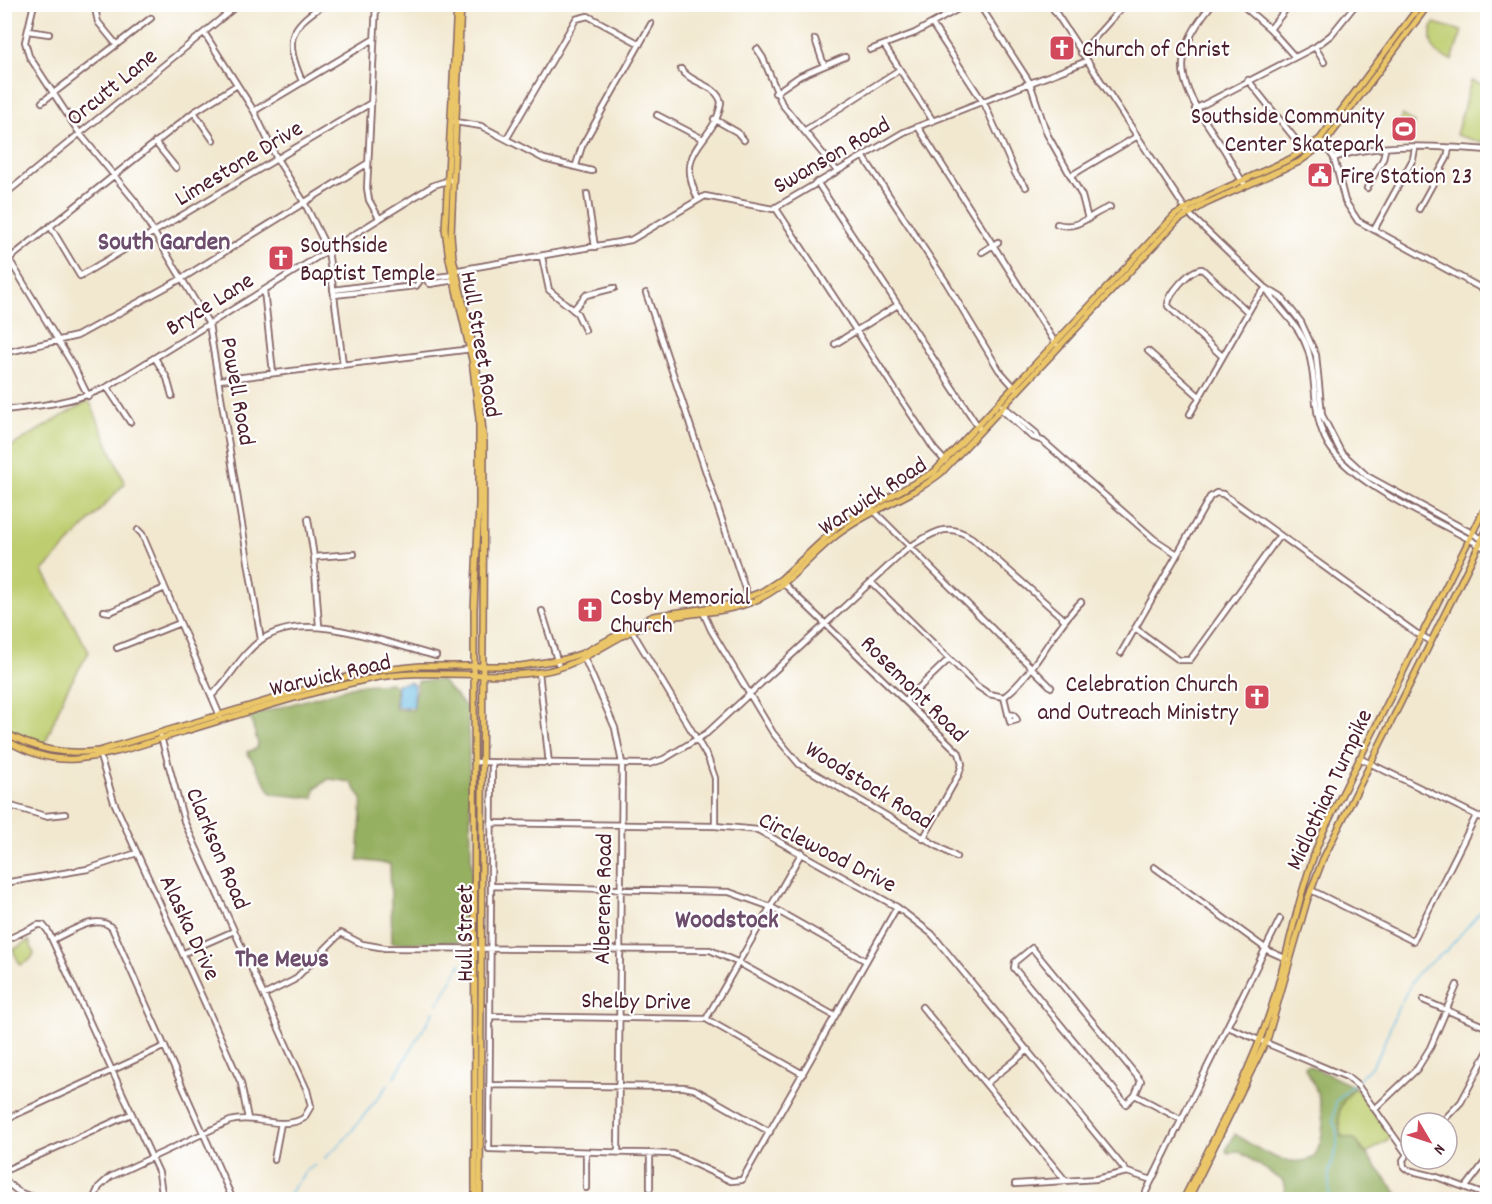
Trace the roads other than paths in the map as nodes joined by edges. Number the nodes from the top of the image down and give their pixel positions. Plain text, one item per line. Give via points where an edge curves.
1 (34, 4) edge
2 (94, 4) edge
3 (325, 4) edge
4 (376, 4) edge
5 (459, 4) edge
6 (967, 4) edge
7 (979, 4) edge
8 (1050, 4) edge
9 (1113, 4) edge
10 (1125, 4) edge
11 (1212, 4) edge
12 (1241, 4) edge
13 (1290, 4) edge
14 (1356, 4) edge
15 (1420, 4) edge
16 (1429, 4) edge
17 (237, 5) edge
18 (1118, 12) junction
19 (151, 18) dead end
20 (651, 24) dead end
21 (932, 24) junction
22 (1270, 29) junction
23 (28, 31) junction
24 (205, 33) junction
25 (49, 34) dead end
26 (375, 39) junction
27 (814, 39) dead end
28 (116, 44) junction
29 (640, 44) junction
30 (884, 45) junction
31 (1315, 47) junction
32 (757, 49) dead end
33 (870, 50) dead end
34 (1082, 53) junction
35 (1294, 56) junction
36 (845, 57) dead end
37 (1087, 61) junction
38 (1324, 62) dead end
39 (825, 65) junction
40 (681, 69) dead end
41 (899, 70) junction
42 (1248, 80) junction
43 (302, 81) junction
44 (1030, 83) junction
45 (237, 84) junction
46 (775, 93) junction
47 (53, 94) junction
48 (42, 102) dead end
49 (982, 102) junction
50 (370, 103) junction
51 (1195, 109) junction
52 (194, 111) junction
53 (254, 111) junction
54 (657, 116) dead end
55 (714, 119) junction
56 (933, 121) junction
57 (453, 122) junction
58 (918, 127) junction
59 (804, 131) junction
60 (80, 134) junction
61 (507, 138) junction
62 (1136, 138) junction
63 (703, 139) junction
64 (213, 140) dead end
65 (744, 140) dead end
66 (1296, 140) dead end
67 (155, 142) junction
68 (1322, 142) junction
69 (1415, 148) junction
70 (1449, 148) junction
71 (1385, 150) junction
72 (1488, 150) edge
73 (863, 156) junction
74 (1334, 158) junction
75 (277, 159) junction
76 (368, 163) junction
77 (576, 165) junction
78 (176, 168) dead end
79 (592, 171) dead end
80 (837, 171) junction
81 (114, 174) junction
82 (1072, 175) junction
83 (450, 180) junction
84 (817, 182) junction
85 (1243, 183) junction
86 (1026, 187) dead end
87 (1367, 188) dead end
88 (587, 194) dead end
89 (4, 195) edge
90 (698, 199) junction
91 (304, 202) junction
92 (775, 207) junction
93 (1110, 207) dead end
94 (1419, 209) dead end
95 (1186, 211) junction
96 (379, 218) junction
97 (1088, 219) junction
98 (1057, 224) dead end
99 (50, 226) junction
100 (1374, 230) junction
101 (155, 234) junction
102 (996, 243) junction
103 (595, 247) junction
104 (328, 250) junction
105 (982, 252) dead end
106 (542, 257) junction
107 (7, 261) edge
108 (455, 275) junction
109 (181, 279) junction
110 (614, 288) dead end
111 (1266, 288) junction
112 (264, 290) junction
113 (1488, 292) edge
114 (333, 293) junction
115 (646, 294) dead end
116 (896, 306) junction
117 (573, 310) junction
118 (1248, 312) junction
119 (208, 324) junction
120 (585, 330) dead end
121 (856, 331) junction
122 (58, 340) junction
123 (1056, 343) junction
124 (835, 344) dead end
125 (472, 349) junction
126 (1148, 351) dead end
127 (4, 353) edge
128 (1222, 356) junction
129 (155, 358) junction
130 (343, 364) junction
131 (273, 373) junction
132 (219, 380) junction
133 (107, 387) junction
134 (1015, 388) junction
135 (88, 396) junction
136 (172, 396) dead end
137 (1199, 396) junction
138 (1000, 404) junction
139 (4, 410) edge
140 (1190, 414) dead end
141 (130, 422) dead end
142 (979, 427) junction
143 (947, 463) junction
144 (1488, 502) edge
145 (873, 510) junction
146 (308, 519) dead end
147 (1488, 527) edge
148 (138, 530) dead end
149 (1280, 535) junction
150 (1471, 536) junction
151 (1483, 542) edge
152 (909, 547) junction
153 (1488, 550) edge
154 (354, 554) dead end
155 (1177, 554) junction
156 (314, 557) junction
157 (782, 581) junction
158 (871, 582) junction
159 (165, 588) junction
160 (749, 600) junction
161 (1081, 602) dead end
162 (104, 611) dead end
163 (542, 611) dead end
164 (703, 611) junction
165 (1065, 620) junction
166 (180, 623) junction
167 (824, 625) junction
168 (319, 626) junction
169 (1135, 628) junction
170 (632, 631) junction
171 (1421, 636) junction
172 (261, 640) junction
173 (1431, 641) junction
174 (117, 648) dead end
175 (1121, 653) dead end
176 (436, 656) dead end
177 (584, 656) junction
178 (948, 659) junction
179 (558, 660) junction
180 (474, 666) junction
181 (483, 666) junction
182 (560, 668) junction
183 (1032, 668) junction
184 (539, 672) junction
185 (474, 674) junction
186 (483, 675) junction
187 (1051, 687) dead end
188 (212, 695) junction
189 (750, 696) junction
190 (1004, 697) junction
191 (905, 701) junction
192 (1008, 714) dead end
193 (221, 718) junction
194 (4, 732) edge
195 (161, 736) junction
196 (4, 739) edge
197 (697, 739) junction
198 (100, 754) junction
199 (1359, 758) junction
200 (474, 762) junction
201 (482, 762) junction
202 (492, 763) junction
203 (622, 763) junction
204 (1370, 763) junction
205 (549, 764) junction
206 (4, 804) edge
207 (65, 814) dead end
208 (1476, 816) junction
209 (1488, 821) edge
210 (492, 823) junction
211 (621, 826) junction
212 (715, 826) junction
213 (923, 839) junction
214 (802, 852) junction
215 (137, 853) junction
216 (956, 857) dead end
217 (1154, 867) dead end
218 (4, 883) edge
219 (491, 886) junction
220 (621, 888) junction
221 (1311, 890) junction
222 (897, 906) junction
223 (771, 907) junction
224 (1280, 920) dead end
225 (234, 931) junction
226 (52, 940) junction
227 (4, 941) edge
228 (1266, 947) junction
229 (479, 948) junction
230 (490, 948) junction
231 (619, 949) junction
232 (183, 954) junction
233 (1284, 958) junction
234 (866, 961) junction
235 (1290, 961) junction
236 (739, 963) junction
237 (1457, 985) dead end
238 (264, 995) junction
239 (1423, 1000) dead end
240 (922, 1007) dead end
241 (1446, 1010) junction
242 (490, 1016) junction
243 (835, 1016) junction
244 (620, 1017) junction
245 (706, 1019) junction
246 (1228, 1027) junction
247 (1488, 1028) edge
248 (1262, 1042) junction
249 (165, 1046) junction
250 (1028, 1050) junction
251 (1488, 1051) edge
252 (111, 1071) junction
253 (803, 1074) junction
254 (987, 1083) junction
255 (489, 1085) junction
256 (619, 1087) junction
257 (1135, 1095) junction
258 (1375, 1109) junction
259 (1452, 1111) edge
260 (131, 1114) junction
261 (4, 1119) edge
262 (248, 1119) junction
263 (1182, 1120) junction
264 (281, 1123) junction
265 (204, 1132) junction
266 (770, 1132) junction
267 (1399, 1139) edge
268 (586, 1152) junction
269 (618, 1152) junction
270 (650, 1153) junction
271 (152, 1156) junction
272 (1488, 1158) edge
273 (274, 1160) dead end
274 (4, 1171) edge
275 (1416, 1171) edge
276 (1127, 1172) junction
277 (4, 1177) edge
278 (1065, 1180) junction
279 (1152, 1180) junction
280 (1015, 1184) dead end
281 (1466, 1187) junction
282 (586, 1188) dead end
283 (650, 1188) dead end
284 (1488, 1196) edge
285 (49, 1200) edge
286 (93, 1200) edge
287 (163, 1200) edge
288 (233, 1200) edge
289 (474, 1200) edge
290 (480, 1200) edge
291 (1142, 1200) edge
292 (1186, 1200) edge

1 - 23 street, Powell Road
2 - 28 street via 98,22
3 - 43 street via 299,23 290,43
4 - 26 street
5 - 57 main road, Hull Street Road
6 - 21 street
7 - 44 street
8 - 34 street
9 - 18 street
10 - 18 street
11 - 51 street via 1184,49 1182,70
12 - 22 street
13 - 22 street
14 - 31 street via 1331,35
15 - 68 main road, Warwick Road
16 - 68 main road, Warwick Road
17 - 24 street, Orcutt Lane
18 - 34 street
19 - 28 street
20 - 29 street
21 - 30 street
21 - 49 street
22 - 35 street
23 - 25 street
23 - 47 street, Powell Road via 25,42 29,56
24 - 45 street
24 - 60 street, Orcutt Lane
26 - 43 street
26 - 50 street
27 - 39 street
28 - 47 street
29 - 61 street via 588,16 576,19
29 - 77 street via 582,146
30 - 33 street
30 - 41 street
31 - 35 street
31 - 38 street
32 - 46 street
34 - 37 street
35 - 42 street
36 - 39 street
37 - 44 street, Swanson Road
37 - 62 street
39 - 46 street
40 - 55 street via 719,95 721,105
41 - 56 street
41 - 59 street
42 - 51 street
42 - 66 street
43 - 53 street
44 - 49 street, Swanson Road
44 - 82 street via 1047,134
45 - 52 street
45 - 53 street
46 - 59 street
47 - 48 street
47 - 60 street, Powell Road
49 - 56 street, Swanson Road
49 - 86 street via 1016,175
50 - 75 street, Limestone Drive
50 - 76 street
51 - 85 street
52 - 64 street
52 - 67 street
53 - 75 street
54 - 63 street
55 - 63 street
55 - 65 street
56 - 58 street, Swanson Road
57 - 61 street via 481,126
57 - 83 main road, Hull Street Road
58 - 73 street, Swanson Road
58 - 102 street
59 - 80 street
60 - 81 street, Powell Road
60 - 89 street, Orcutt Lane
61 - 77 street via 544,159
62 - 82 street
62 - 95 street
63 - 90 street via 688,170 689,183
67 - 78 street
67 - 81 street
68 - 74 street
68 - 85 main road, Warwick Road
69 - 70 street
69 - 71 street
69 - 100 street via 1413,159
70 - 72 street
70 - 94 street via 1445,163
71 - 74 street
71 - 87 street
73 - 80 street, Swanson Road
73 - 134 street
74 - 100 street via 1349,209 1358,221
75 - 91 street
75 - 101 street, Limestone Drive
76 - 91 street
76 - 96 street via 369,201
77 - 79 street
80 - 84 street, Swanson Road
81 - 99 street
81 - 101 street, Powell Road
82 - 97 street
83 - 96 street, Bryce Lane via 434,185
83 - 108 main road, Hull Street Road
84 - 92 street, Swanson Road
84 - 116 street
85 - 95 main road, Warwick Road
88 - 103 street
90 - 92 street, Swanson Road via 710,196 765,209
90 - 103 street via 635,238
91 - 104 street
91 - 109 street
92 - 121 street
93 - 97 street
95 - 111 street
95 - 123 main road, Warwick Road
96 - 104 street, Bryce Lane
97 - 98 street via 1070,226
99 - 101 street, Limestone Drive via 80,276
99 - 107 street
100 - 113 street
101 - 109 street, Powell Road
102 - 105 street
102 - 123 street
103 - 106 street
104 - 112 street, Bryce Lane
104 - 114 street
106 - 108 street
106 - 117 street via 549,290
107 - 122 street
108 - 125 main road, Hull Street Road
109 - 119 street, Powell Road
109 - 122 street via 77,336
110 - 117 street via 586,295
111 - 118 street
111 - 150 street via 1286,303 1307,332 1317,361 1322,414 1334,442 1353,465 1381,487
112 - 119 street, Bryce Lane
112 - 131 street
114 - 114 street via 416,286 419,282 416,279
114 - 130 street
115 - 160 street
116 - 121 street
116 - 142 street
117 - 120 street
118 - 128 street
118 - 128 street via 1202,269 1192,272 1169,299 1168,306
119 - 129 street, Bryce Lane
119 - 132 street, Powell Road
121 - 124 street
121 - 143 street
122 - 127 street
122 - 135 street
123 - 134 main road, Warwick Road
125 - 130 street
125 - 180 main road, Hull Street Road via 479,444
125 - 181 main road, Hull Street Road via 483,423
126 - 137 street
128 - 137 street
129 - 133 street, Bryce Lane
129 - 136 street
130 - 131 street
131 - 132 street
132 - 172 street, Powell Road
133 - 135 street, Bryce Lane
133 - 141 street
134 - 138 main road, Warwick Road
135 - 139 street, Bryce Lane
137 - 140 street
138 - 142 main road, Warwick Road
138 - 155 street via 1154,539
142 - 143 main road, Warwick Road
143 - 145 main road, Warwick Road
144 - 150 main road, Midlothian Turnpike
145 - 152 street
145 - 157 main road, Warwick Road via 829,533
146 - 156 street
147 - 151 main road, Midlothian Turnpike
148 - 159 street
149 - 155 street via 1223,494 1216,493
149 - 169 street via 1193,658 1179,660
149 - 171 street
150 - 151 street
150 - 171 main road, Midlothian Turnpike
151 - 153 street
151 - 173 main road, Midlothian Turnpike
152 - 158 street
152 - 165 street via 940,529 959,529
152 - 183 street
154 - 156 street
155 - 169 street
156 - 168 street
157 - 160 main road, Warwick Road
157 - 167 street, Rosemont Road
158 - 167 street
158 - 178 street
159 - 162 street via 110,612
159 - 166 street
160 - 164 main road, Warwick Road
161 - 165 street
163 - 179 street
164 - 170 main road, Warwick Road
164 - 177 main road, Warwick Road via 666,612 649,617
164 - 189 street, Woodstock Road
165 - 183 street
166 - 174 street
166 - 188 street
167 - 189 street
167 - 191 street, Rosemont Road
168 - 172 street via 282,631
168 - 176 street
169 - 175 street
170 - 177 main road, Warwick Road
170 - 197 street
171 - 173 street
171 - 199 main road, Midlothian Turnpike
172 - 188 street
173 - 204 main road, Midlothian Turnpike
177 - 179 main road, Warwick Road
177 - 182 main road, Warwick Road
177 - 203 street, Alberene Road via 615,728
178 - 190 street via 988,694
178 - 191 street
179 - 181 main road, Warwick Road
179 - 182 street
180 - 181 main road, Warwick Road
180 - 185 main road, Hull Street Road
180 - 193 main road, Warwick Road via 363,672
181 - 186 main road, Hull Street
182 - 184 main road, Warwick Road
183 - 187 street
183 - 190 street
184 - 186 main road, Warwick Road
184 - 205 street
185 - 186 main road, Warwick Road
185 - 193 main road, Warwick Road via 381,676
185 - 200 main road, Hull Street Road
186 - 201 main road, Hull Street
188 - 193 street
189 - 197 street
189 - 213 street, Woodstock Road via 799,764
190 - 192 street
191 - 213 street, Rosemont Road via 958,753 962,764
193 - 195 main road, Warwick Road
194 - 198 main road, Warwick Road via 52,752
195 - 198 main road, Warwick Road
195 - 225 street, Clarkson Road via 181,813
196 - 198 main road, Warwick Road via 32,753 58,759
197 - 203 street via 656,762
197 - 212 street via 715,778
198 - 215 street, Alaska Drive via 114,802
199 - 204 street
199 - 233 main road, Midlothian Turnpike via 1308,870
200 - 201 street
200 - 229 main road, Hull Street
201 - 202 street
201 - 229 main road, Hull Street
202 - 205 street
202 - 210 street
203 - 205 street
203 - 211 street, Alberene Road
204 - 208 street
204 - 221 main road, Midlothian Turnpike
206 - 207 street via 45,816
208 - 209 street
208 - 221 street via 1413,940
210 - 211 street, Circlewood Drive
210 - 219 street
211 - 212 street, Circlewood Drive
211 - 220 street, Alberene Road
212 - 214 street, Circlewood Drive via 758,830
213 - 216 street, Woodstock Road
214 - 222 street, Circlewood Drive
214 - 223 street
215 - 218 street via 88,869
215 - 232 street, Alaska Drive
217 - 228 street
219 - 220 street
219 - 230 street
220 - 223 street via 729,892
220 - 231 street, Alberene Road
221 - 235 main road, Midlothian Turnpike
222 - 234 street
222 - 250 street, Circlewood Drive via 932,934
223 - 234 street
223 - 236 street
224 - 228 street
225 - 232 street
225 - 238 street, Clarkson Road
226 - 227 street via 43,925
226 - 249 street via 95,921 108,923
226 - 252 street
228 - 233 street
228 - 246 street
229 - 230 street
229 - 238 street via 375,946 341,933 294,980
229 - 289 main road, Hull Street
229 - 290 main road, Hull Street
230 - 231 street
230 - 242 street
231 - 236 street via 710,950
231 - 244 street, Alberene Road
232 - 262 street, Alaska Drive via 241,1083
233 - 235 street
233 - 248 main road, Midlothian Turnpike
234 - 243 street
235 - 248 main road, Midlothian Turnpike
236 - 243 street
236 - 245 street
237 - 241 street
238 - 264 street, Clarkson Road via 312,1101 304,1118
239 - 241 street
240 - 254 street
241 - 247 street
241 - 258 street via 1417,1069
242 - 244 street, Shelby Drive
242 - 255 street
243 - 253 street
244 - 245 street, Shelby Drive
244 - 256 street, Alberene Road
245 - 253 street, Shelby Drive
246 - 248 street
246 - 263 street
248 - 258 street via 1352,1081
248 - 292 main road, Midlothian Turnpike
249 - 252 street
249 - 265 street
250 - 254 street
250 - 276 street, Circlewood Drive
251 - 259 street
252 - 260 street
252 - 261 street
253 - 266 street
254 - 278 street
255 - 256 street
255 - 268 street via 489,1149
256 - 266 street via 689,1088
256 - 269 street, Alberene Road
257 - 257 street via 1141,1081 1034,950 1029,949 1014,968 1126,1104
257 - 263 street
258 - 267 street
260 - 271 street
260 - 274 street
262 - 264 street, Clarkson Road
262 - 265 street, Clarkson Road via 230,1121
263 - 279 street
264 - 273 street
265 - 271 street, Clarkson Road
265 - 288 street
266 - 270 street via 739,1181 731,1181 674,1154
268 - 269 street
268 - 282 street
269 - 270 street
270 - 283 street
271 - 286 street, Clarkson Road via 106,1180
271 - 287 street
272 - 281 street
275 - 281 street
276 - 278 street
276 - 279 street
277 - 285 street via 20,1194
278 - 280 street
279 - 291 street
281 - 284 street

